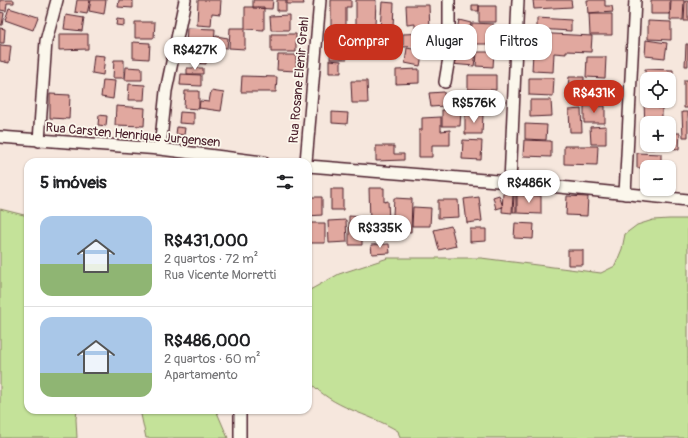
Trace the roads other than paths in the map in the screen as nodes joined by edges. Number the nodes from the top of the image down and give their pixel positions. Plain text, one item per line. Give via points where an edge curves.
1 (57, 0) edge
2 (185, 0) edge
3 (320, 0) edge
4 (449, 0) edge
5 (518, 0) edge
6 (635, 0) edge
7 (445, 82) dead end
8 (0, 137) edge
9 (39, 141) junction
10 (160, 149) junction
11 (229, 158) edge
12 (306, 158) edge
13 (312, 166) edge
14 (510, 182) junction
15 (625, 194) junction
16 (688, 200) edge
17 (240, 414) edge
18 (240, 438) edge

1 - 9 street via 46,41
2 - 10 street via 166,91
3 - 12 street, Rua Rosane Elenir Grahl
4 - 7 street via 449,58
5 - 14 street
6 - 15 street
8 - 9 street, Rua Carsten Henrique Jurgensen
9 - 10 street, Rua Carsten Henrique Jurgensen
10 - 11 street, Rua Carsten Henrique Jurgensen
13 - 14 street
14 - 15 street
15 - 16 street
17 - 18 street

